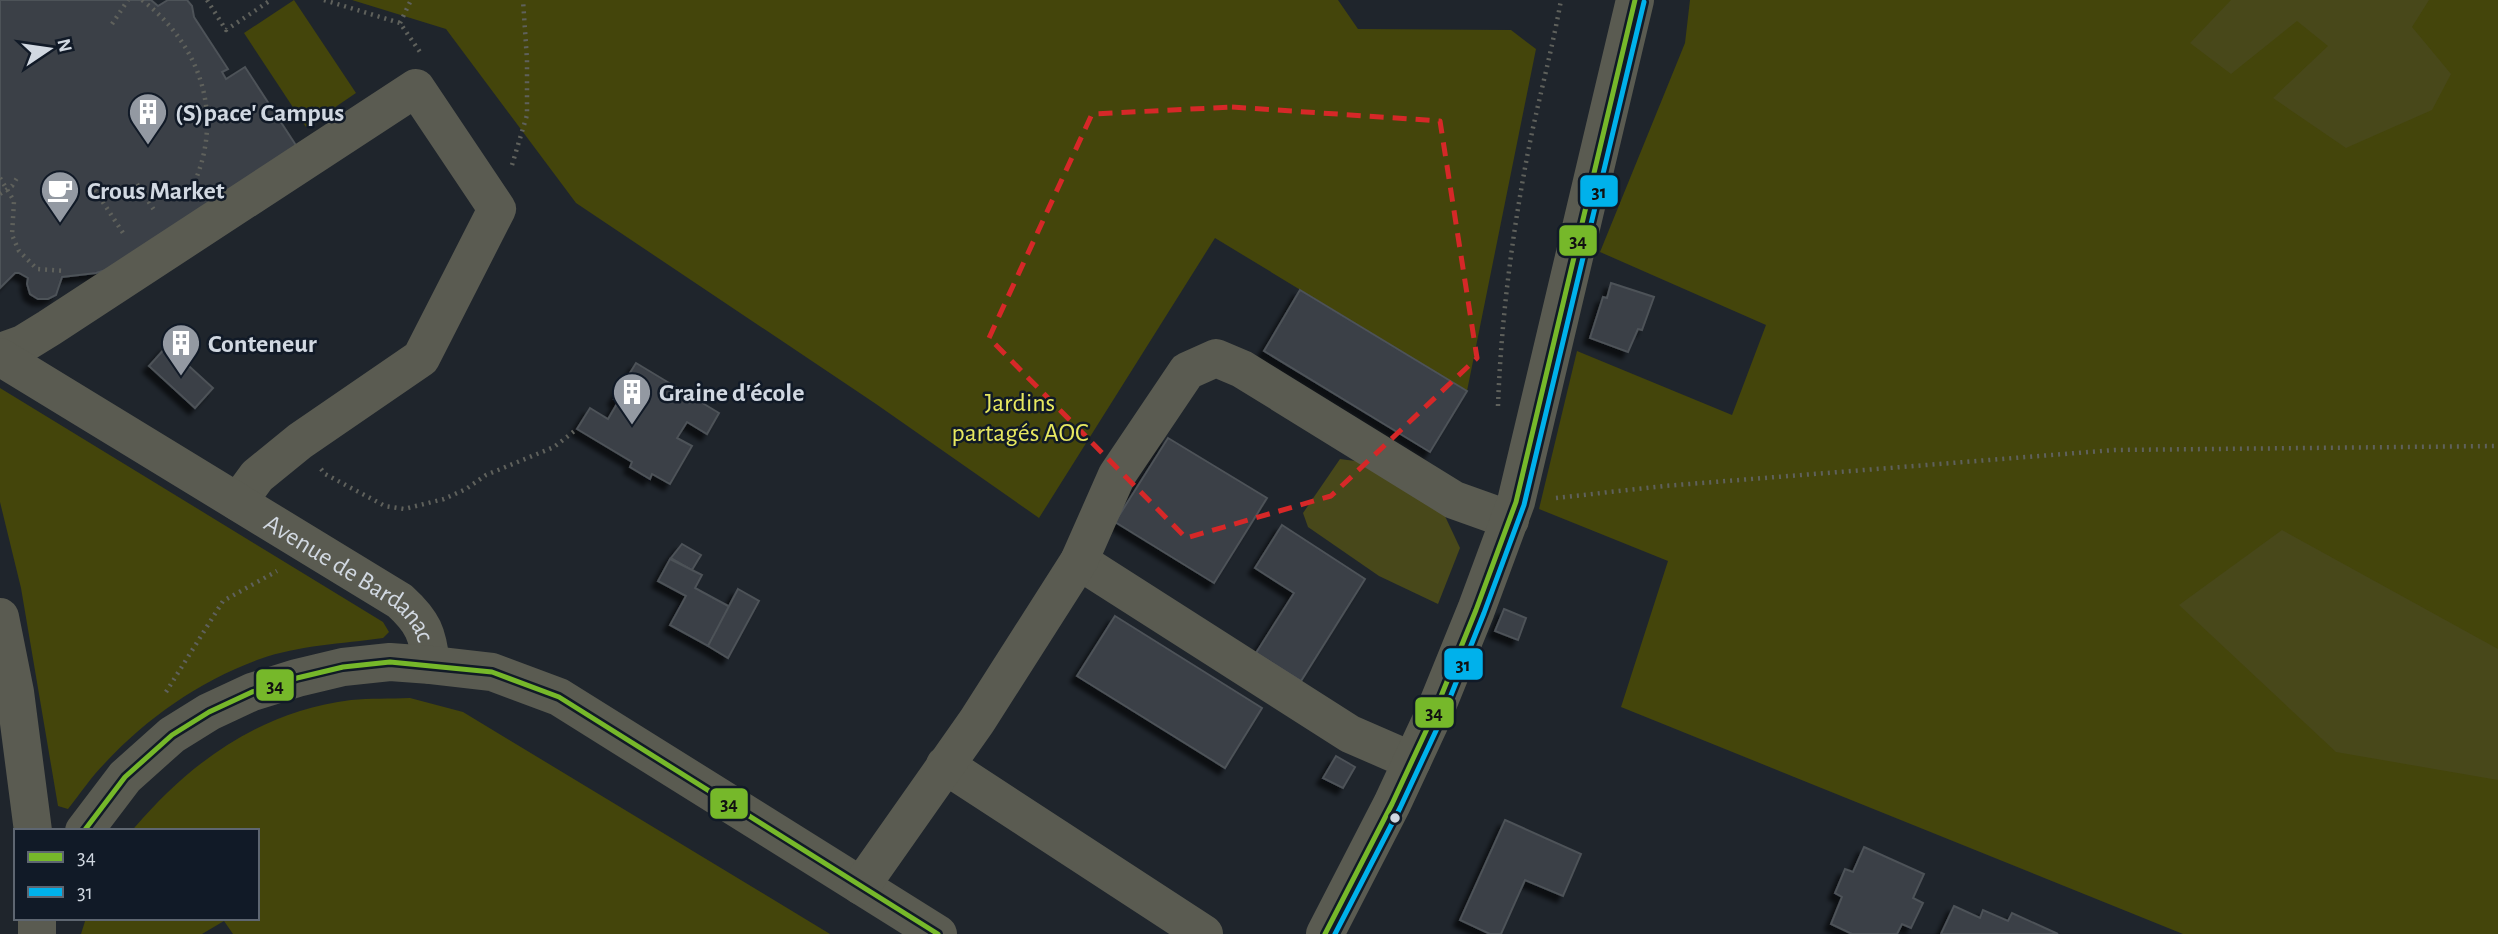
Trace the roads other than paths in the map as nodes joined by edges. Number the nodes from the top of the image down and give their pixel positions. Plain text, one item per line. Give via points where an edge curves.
1 (1634, 0) edge
2 (0, 355) edge
3 (237, 502) junction
4 (1513, 511) junction
5 (1079, 561) junction
6 (0, 617) edge
7 (431, 665) junction
8 (1412, 761) junction
9 (960, 775) junction
10 (33, 829) edge
11 (86, 829) edge
12 (861, 886) junction
13 (938, 934) edge
14 (1204, 934) edge
15 (1325, 934) edge

1 - 4 street
2 - 3 street, Avenue de Bardanac
2 - 3 street via 49,328 416,88 498,209 421,358 300,441 257,475
3 - 7 street, Avenue de Bardanac via 400,601 418,617 429,639
4 - 5 street via 1454,500 1242,369 1216,358 1187,371 1117,475
4 - 8 street
5 - 8 street via 1350,734
5 - 9 street via 977,722
6 - 10 street
7 - 11 street via 390,662 343,667 252,692 209,712 162,743 125,777
7 - 12 street, Avenue de Bardanac via 492,672 559,697
8 - 15 street
9 - 12 street
9 - 14 street
12 - 13 street, Avenue de Bardanac

